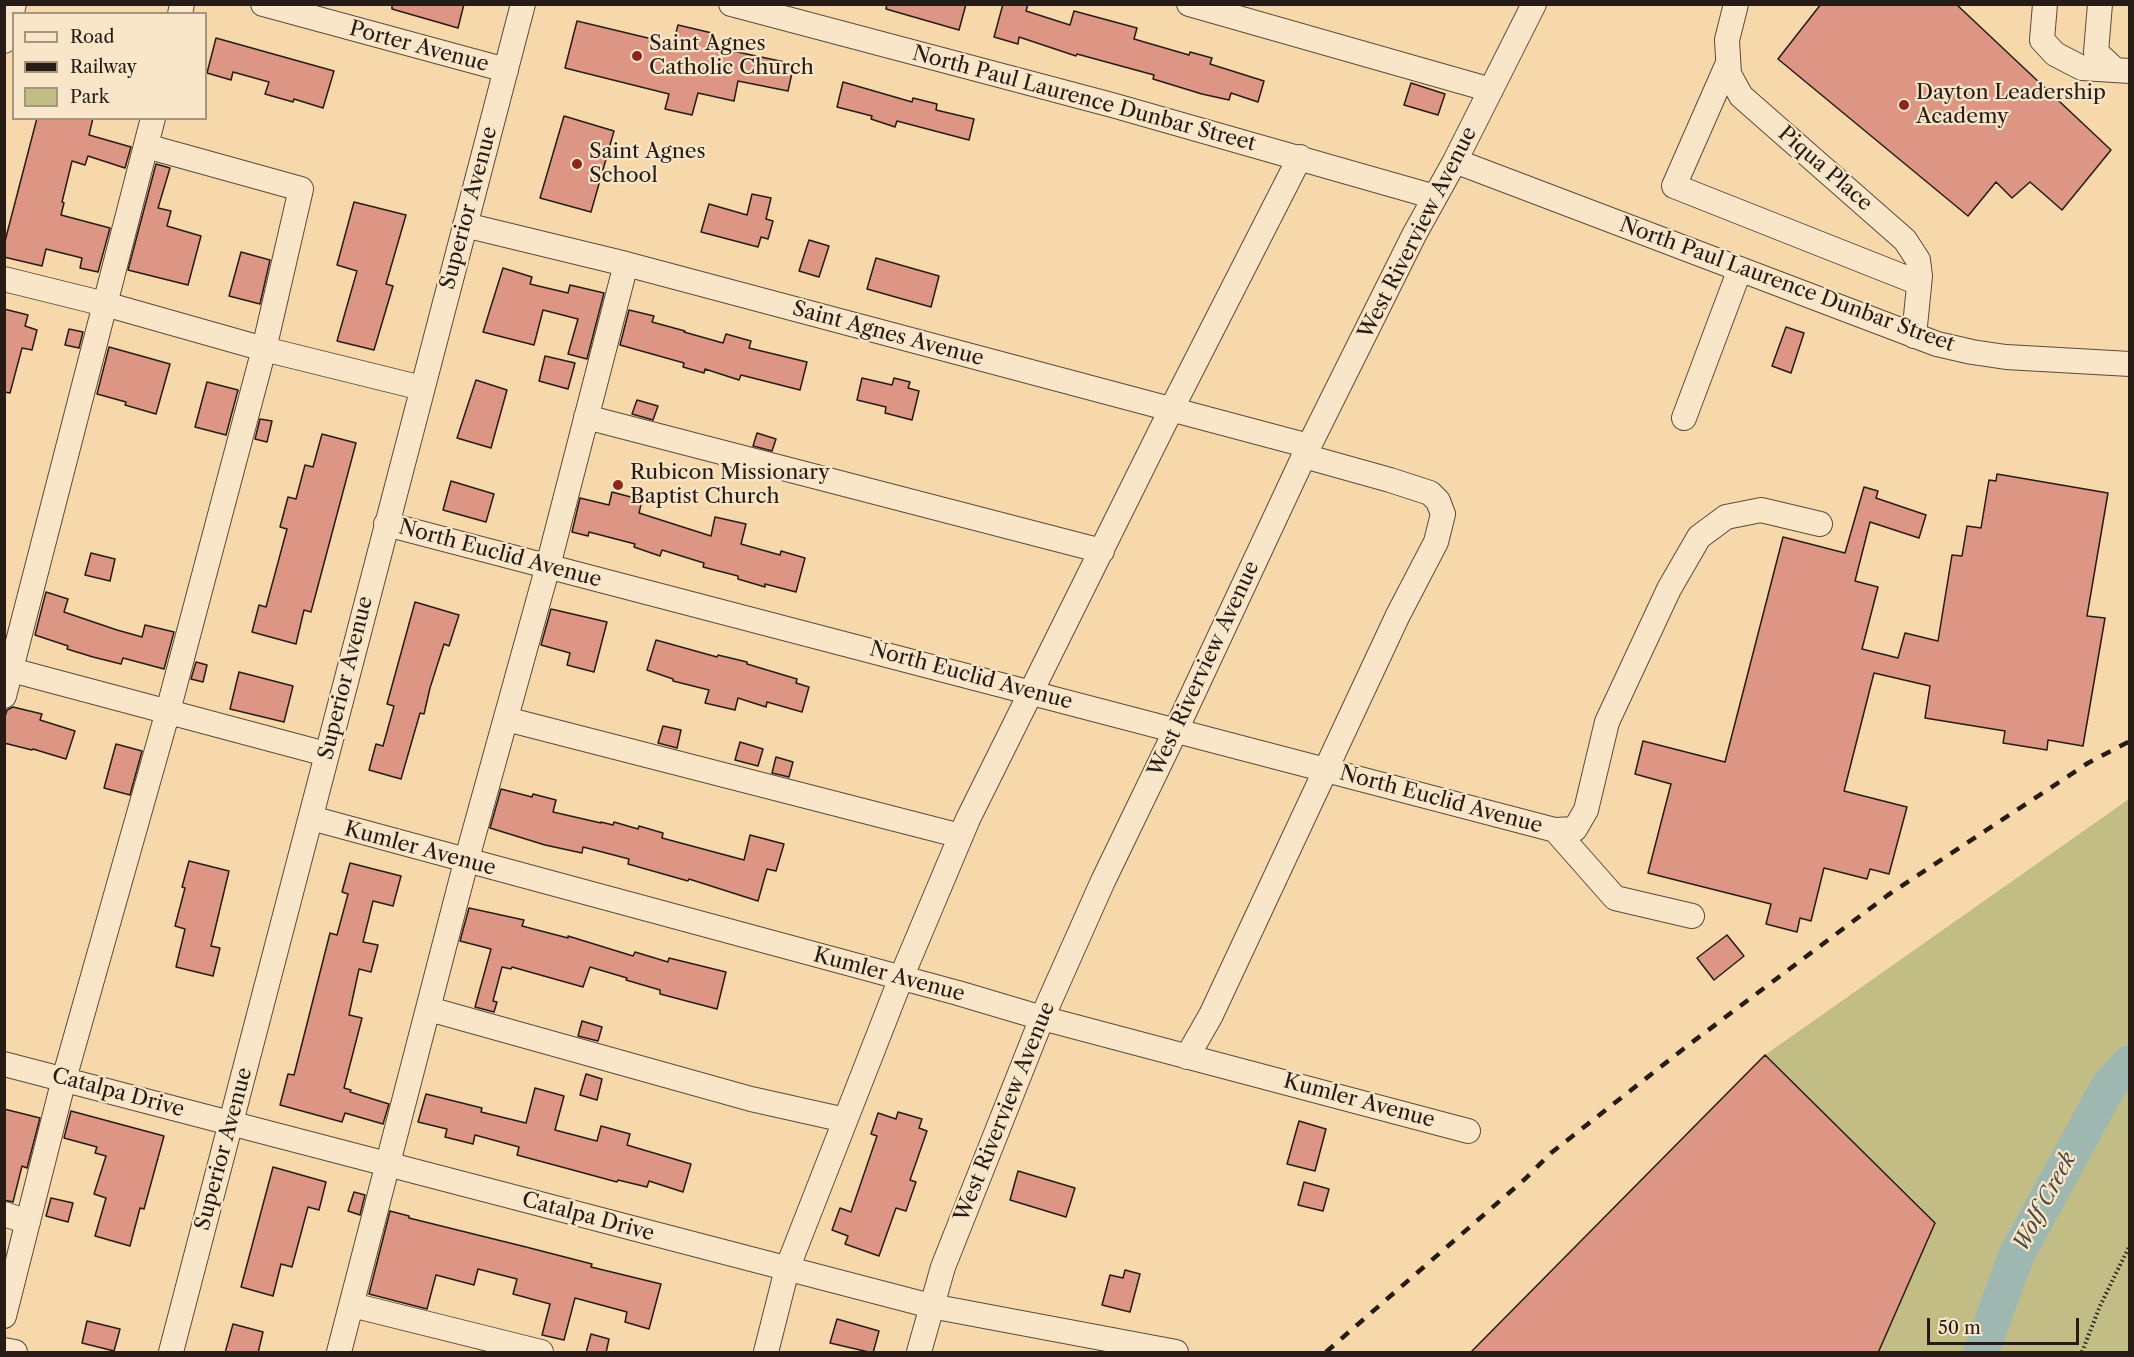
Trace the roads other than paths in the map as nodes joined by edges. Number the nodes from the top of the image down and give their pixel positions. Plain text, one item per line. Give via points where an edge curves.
1 (14, 4) edge
2 (263, 4) edge
3 (523, 4) edge
4 (731, 4) edge
5 (1189, 4) edge
6 (1534, 4) edge
7 (1736, 4) edge
8 (2044, 4) edge
9 (2100, 4) edge
10 (341, 15) edge
11 (4, 41) edge
12 (1728, 63) junction
13 (2121, 69) edge
14 (506, 70) junction
15 (1491, 90) junction
16 (152, 120) edge
17 (146, 146) junction
18 (1300, 157) junction
19 (1455, 161) junction
20 (1435, 197) junction
21 (465, 225) junction
22 (626, 264) junction
23 (1740, 269) junction
24 (4, 279) edge
25 (1919, 283) junction
26 (105, 304) junction
27 (1914, 336) junction
28 (264, 349) junction
29 (2130, 364) edge
30 (423, 388) junction
31 (1171, 410) junction
32 (586, 417) junction
33 (1684, 418) dead end
34 (1307, 451) junction
35 (386, 524) junction
36 (1820, 524) dead end
37 (1102, 551) junction
38 (548, 566) junction
39 (8, 669) edge
40 (1032, 692) junction
41 (4, 696) edge
42 (168, 711) junction
43 (506, 719) junction
44 (1175, 732) junction
45 (326, 754) junction
46 (1324, 769) junction
47 (311, 819) junction
48 (1555, 830) junction
49 (961, 836) junction
50 (466, 862) junction
51 (1692, 916) dead end
52 (901, 978) junction
53 (429, 1010) junction
54 (1042, 1018) junction
55 (1187, 1057) junction
56 (4, 1064) edge
57 (64, 1079) junction
58 (845, 1120) junction
59 (231, 1122) junction
60 (1468, 1131) dead end
61 (389, 1165) junction
62 (4, 1215) edge
63 (28, 1222) junction
64 (788, 1269) junction
65 (352, 1305) junction
66 (931, 1306) junction
67 (4, 1316) edge
68 (4, 1350) edge
69 (15, 1353) edge
70 (171, 1353) edge
71 (339, 1353) edge
72 (541, 1353) edge
73 (766, 1353) edge
74 (919, 1353) edge
75 (1176, 1353) edge

1 - 11 street
2 - 10 street, Porter Avenue
3 - 14 street, Superior Avenue
4 - 18 street, North Paul Laurence Dunbar Street
5 - 15 street
6 - 15 street, West Riverview Avenue
7 - 12 street, Piqua Place via 1727,40
8 - 13 street via 2042,40 2055,54 2082,68
9 - 13 street via 2096,52
10 - 14 street, Porter Avenue
12 - 25 street, Piqua Place via 1729,74 1741,96 1905,240 1918,260
12 - 25 street via 1674,186
14 - 21 street, Superior Avenue
15 - 19 street, West Riverview Avenue
16 - 17 street
17 - 26 street
17 - 28 street via 301,189
18 - 20 street, North Paul Laurence Dunbar Street
18 - 31 street
19 - 20 street, West Riverview Avenue
19 - 23 street, North Paul Laurence Dunbar Street
20 - 34 street, West Riverview Avenue
21 - 22 street, Saint Agnes Avenue
21 - 30 street, Superior Avenue
22 - 31 street, Saint Agnes Avenue
22 - 32 street
23 - 27 street, North Paul Laurence Dunbar Street
23 - 33 street
24 - 26 street
25 - 27 street, Piqua Place
26 - 28 street
26 - 39 street
27 - 29 street, North Paul Laurence Dunbar Street via 2006,357
28 - 30 street
28 - 42 street
30 - 35 street, Superior Avenue
31 - 34 street, Saint Agnes Avenue
31 - 37 street
32 - 37 street
32 - 38 street
34 - 44 street, West Riverview Avenue
34 - 46 street, Saint Agnes Avenue via 1430,493 1443,514 1436,542
35 - 38 street, North Euclid Avenue
35 - 45 street, Superior Avenue
36 - 48 street via 1761,510 1726,518 1699,537 1669,589 1607,722 1586,810 1575,829
37 - 40 street
38 - 40 street, North Euclid Avenue
38 - 43 street
39 - 41 street
39 - 42 street
40 - 44 street, North Euclid Avenue
40 - 49 street
42 - 45 street
42 - 57 street
43 - 49 street
43 - 50 street
44 - 46 street, North Euclid Avenue
44 - 54 street, West Riverview Avenue
45 - 47 street, Superior Avenue
46 - 48 street, North Euclid Avenue
46 - 55 street, Saint Agnes Avenue via 1211,1015
47 - 50 street, Kumler Avenue
47 - 59 street, Superior Avenue
48 - 51 street via 1615,898
49 - 52 street
50 - 52 street, Kumler Avenue
50 - 53 street
52 - 54 street, Kumler Avenue
52 - 58 street
53 - 58 street via 751,1099
53 - 61 street
54 - 55 street, Kumler Avenue
54 - 66 street, West Riverview Avenue
55 - 60 street, Kumler Avenue
56 - 57 street, Catalpa Drive
57 - 59 street, Catalpa Drive
57 - 63 street
58 - 64 street
59 - 61 street, Catalpa Drive
59 - 70 street, Superior Avenue
61 - 64 street, Catalpa Drive
61 - 65 street
62 - 63 street
63 - 67 street
64 - 66 street, Catalpa Drive
64 - 73 street
65 - 71 street
65 - 72 street
66 - 74 street, West Riverview Avenue
66 - 75 street, Catalpa Drive
68 - 69 street

